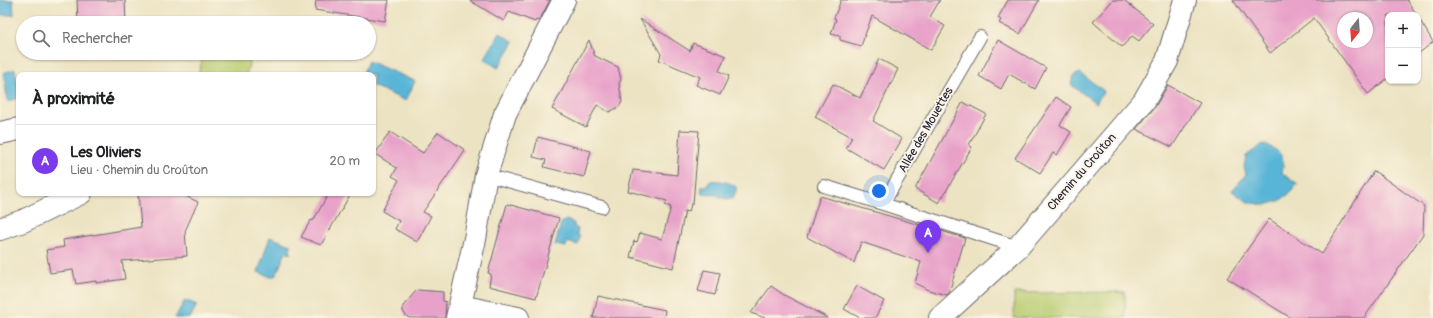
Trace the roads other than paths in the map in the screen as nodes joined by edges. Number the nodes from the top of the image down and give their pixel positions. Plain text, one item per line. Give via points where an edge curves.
1 (564, 0) edge
2 (1185, 0) edge
3 (980, 37) dead end
4 (16, 130) edge
5 (0, 133) edge
6 (486, 175) junction
7 (824, 186) dead end
8 (75, 196) edge
9 (883, 204) junction
10 (602, 207) dead end
11 (0, 229) edge
12 (1018, 246) junction
13 (459, 312) edge
14 (518, 318) edge
15 (940, 318) edge

1 - 6 street via 505,114
2 - 12 street, Chemin du Croûton via 1167,62 1144,101
3 - 9 lane, Allée des Mouettes
4 - 5 street
6 - 10 lane
6 - 13 street
7 - 9 lane
8 - 11 street
9 - 12 lane
12 - 15 street, Chemin du Croûton
13 - 14 street

